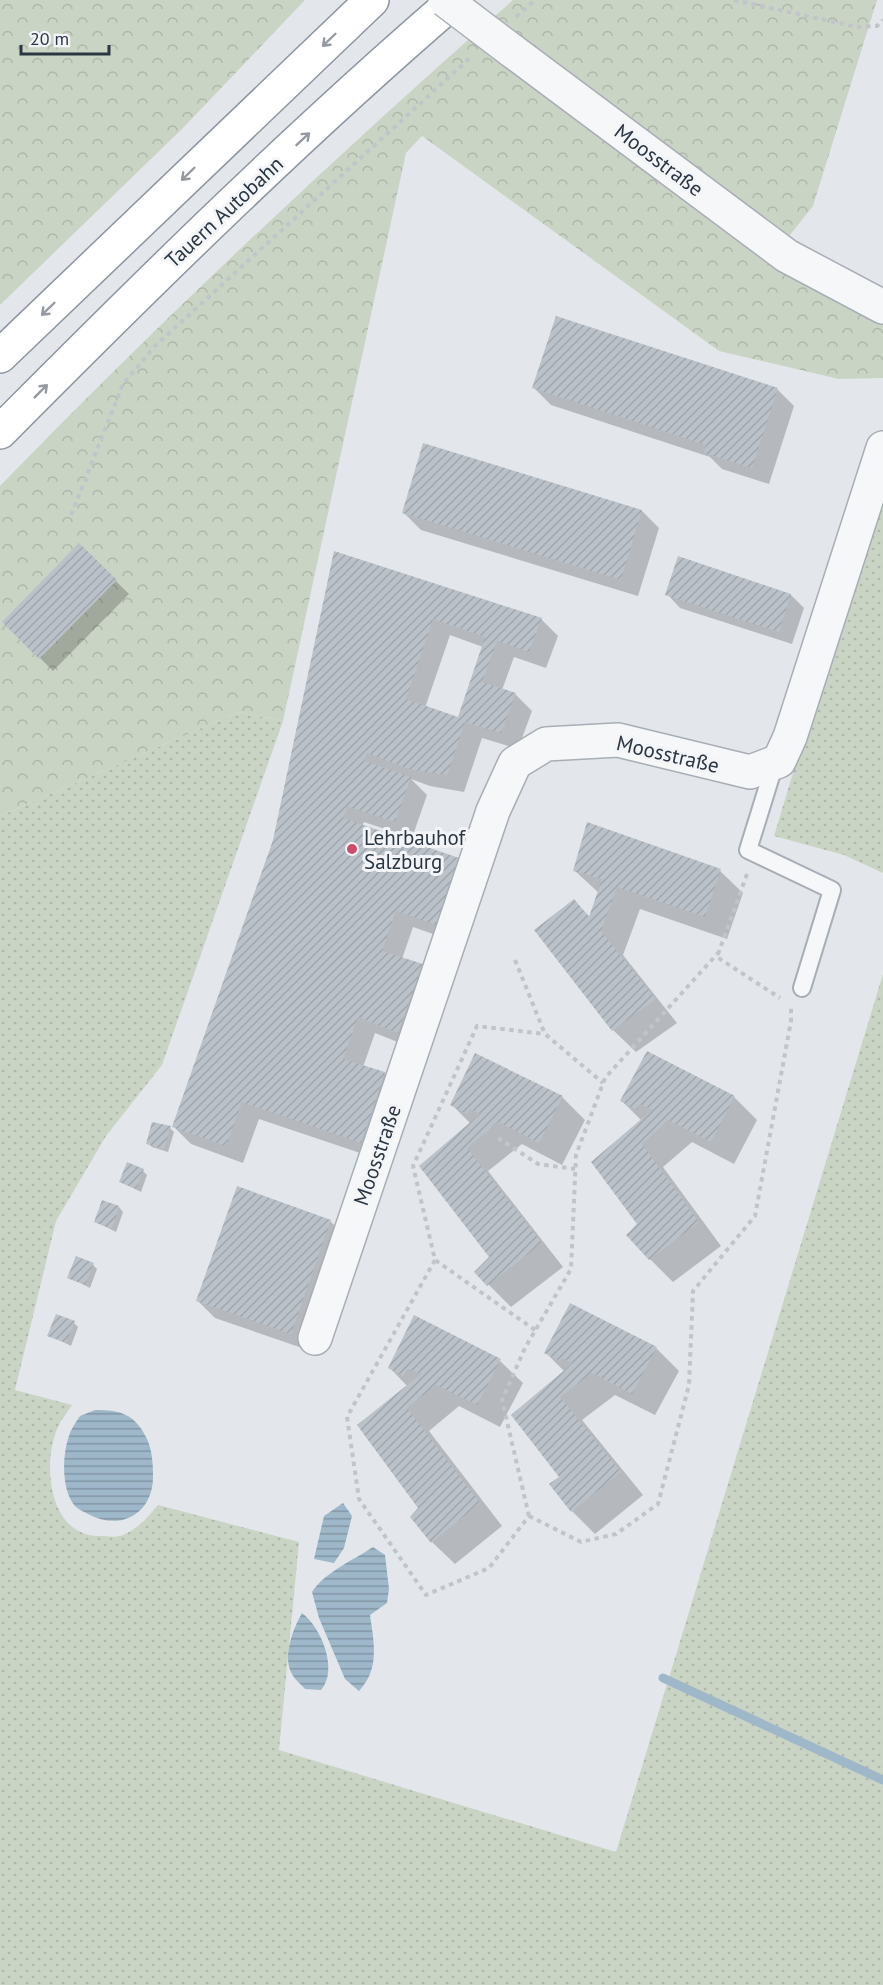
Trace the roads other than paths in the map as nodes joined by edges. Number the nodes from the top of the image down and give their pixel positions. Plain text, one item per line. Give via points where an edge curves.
1 (372, 0) edge
2 (445, 0) edge
3 (455, 0) edge
4 (883, 307) edge
5 (0, 356) edge
6 (0, 432) edge
7 (883, 448) edge
8 (775, 763) junction
9 (802, 988) dead end
10 (315, 1338) dead end

1 -> 5 highway
2 - 4 street, Moosstraße, bridge via 788,256
6 -> 3 highway, Tauern Autobahn via 137,294
7 - 8 street via 790,737
8 - 9 lane via 748,850 832,890
8 - 10 street, Moosstraße via 750,772 618,740 546,744 514,763 493,811

